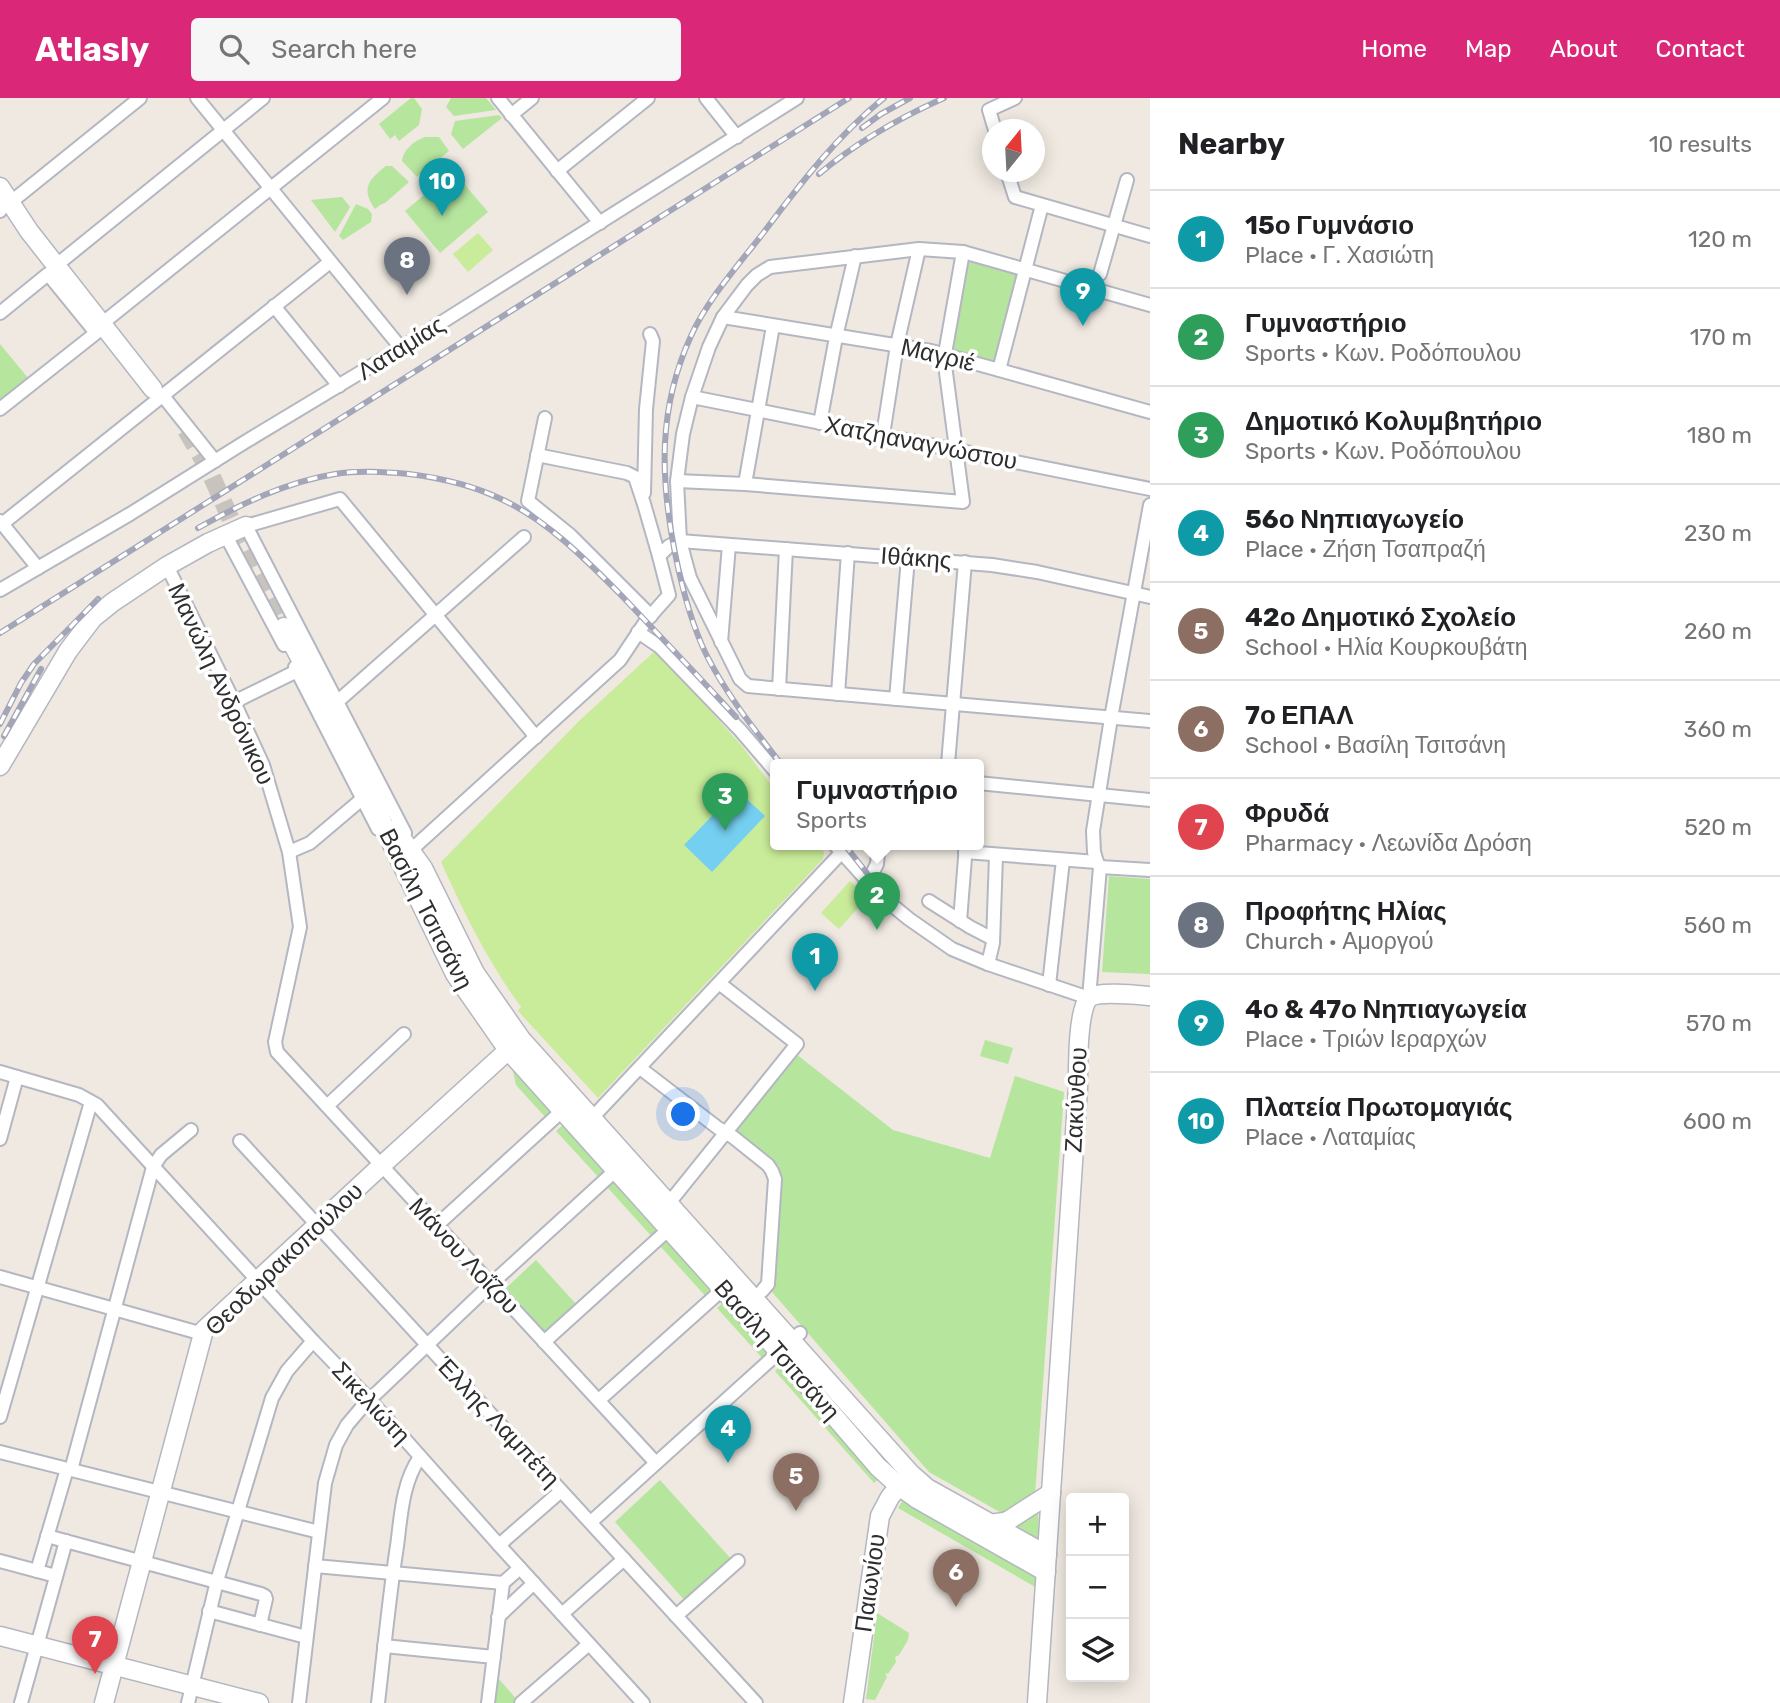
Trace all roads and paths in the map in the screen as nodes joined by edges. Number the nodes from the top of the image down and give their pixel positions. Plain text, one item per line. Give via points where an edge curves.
1 (140, 98) edge
2 (197, 98) edge
3 (263, 98) edge
4 (383, 98) edge
5 (498, 98) edge
6 (532, 98) edge
7 (648, 98) edge
8 (705, 98) edge
9 (797, 98) edge
10 (1015, 98) edge
11 (511, 115) junction
12 (992, 119) edge
13 (223, 130) junction
14 (737, 137) junction
15 (557, 171) junction
16 (1127, 180) dead end
17 (1010, 182) edge
18 (0, 187) edge
19 (270, 188) junction
20 (1042, 205) junction
21 (3, 207) edge
22 (600, 223) junction
23 (1114, 226) junction
24 (1150, 236) edge
25 (919, 250) junction
26 (963, 252) junction
27 (855, 256) junction
28 (64, 260) dead end
29 (330, 262) junction
30 (1025, 270) junction
31 (1100, 274) dead end
32 (1150, 305) edge
33 (274, 306) junction
34 (0, 313) edge
35 (723, 317) junction
36 (109, 318) dead end
37 (773, 326) junction
38 (650, 334) dead end
39 (836, 337) junction
40 (897, 345) junction
41 (401, 348) junction
42 (945, 354) junction
43 (999, 370) junction
44 (339, 386) junction
45 (158, 393) junction
46 (692, 397) junction
47 (0, 409) edge
48 (759, 411) junction
49 (1150, 412) edge
50 (545, 418) dead end
51 (820, 423) junction
52 (883, 435) junction
53 (956, 450) junction
54 (537, 455) junction
55 (215, 461) junction
56 (677, 481) junction
57 (745, 484) junction
58 (1150, 489) edge
59 (644, 504) junction
60 (1150, 505) edge
61 (1, 522) edge
62 (246, 526) junction
63 (225, 534) junction
64 (524, 537) dead end
65 (680, 541) junction
66 (729, 545) junction
67 (786, 549) junction
68 (848, 553) junction
69 (659, 556) junction
70 (908, 558) junction
71 (965, 562) junction
72 (167, 566) junction
73 (38, 568) junction
74 (0, 590) edge
75 (1135, 594) junction
76 (1150, 597) edge
77 (435, 615) junction
78 (651, 616) junction
79 (284, 627) tunnel mouth
80 (638, 632) junction
81 (721, 642) junction
82 (297, 671) junction
83 (779, 689) junction
84 (838, 694) junction
85 (897, 699) junction
86 (234, 702) junction
87 (337, 702) junction
88 (953, 704) junction
89 (1111, 718) junction
90 (1150, 721) edge
91 (536, 737) junction
92 (948, 759) edge
93 (0, 766) edge
94 (770, 766) edge
95 (984, 784) edge
96 (1099, 795) junction
97 (1150, 800) edge
98 (370, 803) junction
99 (835, 850) edge
100 (839, 850) edge
101 (878, 850) edge
102 (966, 850) edge
103 (974, 850) edge
104 (289, 852) junction
105 (407, 852) junction
106 (996, 856) junction
107 (1063, 860) junction
108 (1098, 864) junction
109 (1150, 870) edge
110 (867, 882) junction
111 (929, 901) dead end
112 (960, 921) junction
113 (993, 939) junction
114 (988, 964) junction
115 (719, 983) junction
116 (1049, 985) junction
117 (1150, 996) edge
118 (1090, 998) junction
119 (404, 1034) dead end
120 (514, 1045) junction
121 (275, 1047) joint
122 (640, 1068) junction
123 (0, 1072) edge
124 (17, 1077) junction
125 (94, 1103) junction
126 (327, 1106) junction
127 (563, 1110) junction
128 (592, 1118) junction
129 (191, 1130) dead end
130 (725, 1133) junction
131 (0, 1139) edge
132 (240, 1141) dead end
133 (381, 1166) junction
134 (153, 1167) junction
135 (616, 1170) junction
136 (669, 1203) junction
137 (317, 1226) junction
138 (436, 1226) junction
139 (669, 1229) junction
140 (0, 1276) edge
141 (257, 1280) junction
142 (491, 1285) junction
143 (37, 1287) junction
144 (723, 1289) junction
145 (762, 1291) dead end
146 (116, 1309) junction
147 (203, 1334) junction
148 (313, 1341) junction
149 (544, 1342) junction
150 (791, 1342) junction
151 (426, 1345) junction
152 (369, 1399) junction
153 (599, 1400) junction
154 (0, 1417) edge
155 (0, 1452) edge
156 (420, 1457) junction
157 (656, 1464) junction
158 (69, 1470) junction
159 (905, 1480) junction
160 (561, 1491) junction
161 (160, 1492) junction
162 (1051, 1493) junction
163 (238, 1512) junction
164 (591, 1522) junction
165 (990, 1524) junction
166 (319, 1532) junction
167 (47, 1536) junction
168 (66, 1541) junction
169 (499, 1545) junction
170 (624, 1559) junction
171 (0, 1561) edge
172 (738, 1561) dead end
173 (142, 1562) junction
174 (1046, 1564) junction
175 (315, 1566) junction
176 (520, 1568) junction
177 (37, 1571) junction
178 (393, 1572) junction
179 (56, 1576) junction
180 (217, 1581) junction
181 (503, 1583) junction
182 (534, 1583) junction
183 (209, 1611) junction
184 (562, 1614) junction
185 (676, 1616) junction
186 (498, 1617) junction
187 (260, 1625) junction
188 (0, 1636) edge
189 (306, 1637) junction
190 (589, 1644) junction
191 (36, 1646) junction
192 (384, 1646) junction
193 (494, 1657) junction
194 (114, 1666) junction
195 (190, 1695) edge
196 (21, 1703) edge
197 (104, 1703) edge
198 (260, 1703) edge
199 (299, 1703) edge
200 (378, 1703) edge
201 (488, 1703) edge
202 (521, 1703) edge
203 (643, 1703) edge
204 (756, 1703) edge
205 (853, 1703) edge
206 (1037, 1703) edge

1 - 21 street
2 - 13 street
3 - 13 street
4 - 19 street
5 - 11 street
6 - 11 street
7 - 15 street
8 - 14 street
9 - 14 street, Λαταμίας
10 - 12 street via 989,110
11 - 15 street
13 - 19 street
13 - 28 street
14 - 22 street, Λαταμίας
15 - 22 street
16 - 23 street
17 - 20 street via 1015,197
18 - 21 street
19 - 29 street
19 - 36 street
20 - 23 street
20 - 30 street
21 - 45 street via 29,231
22 - 41 street, Λαταμίας
23 - 24 street
23 - 31 street
25 - 26 street
25 - 27 street
25 - 40 street
26 - 30 street
26 - 42 street
27 - 35 street via 770,267 747,285
27 - 39 street
29 - 33 street
29 - 41 street
30 - 32 street
30 - 43 street
33 - 44 street
33 - 45 street
34 - 47 street via 48,274 96,333
35 - 37 street, Μαγριέ
35 - 46 street
37 - 39 street, Μαγριέ
37 - 48 street
38 - 59 street
39 - 40 street, Μαγριέ
39 - 51 street
40 - 42 street, Μαγριέ
40 - 52 street
41 - 44 street, Λαταμίας
42 - 43 street, Μαγριέ
42 - 53 street
43 - 49 street, Μαγριέ
44 - 55 street, Λαταμίας
45 - 55 street
45 - 61 street
46 - 48 street, Χατζηαναγνώστου
46 - 56 street
48 - 51 street, Χατζηαναγνώστου
48 - 57 street
50 - 54 street
51 - 52 street, Χατζηαναγνώστου
52 - 53 street, Χατζηαναγνώστου
53 - 57 street via 963,502
53 - 58 street, Χατζηαναγνώστου
54 - 59 street via 627,473 635,477
54 - 78 street via 528,501 570,535
55 - 73 street, Λαταμίας
56 - 57 street
56 - 65 street
59 - 69 street
60 - 75 street, Ζακύνθου
61 - 73 street
62 - 63 street
62 - 77 street via 340,499
62 - 87 street, Βασίλη Τσιτσάνη
63 - 72 street
63 - 82 street
64 - 77 street
65 - 66 street, Ιθάκης
65 - 69 street
65 - 81 street via 690,578
66 - 67 street, Ιθάκης
66 - 81 street
67 - 68 street, Ιθάκης
67 - 83 street
68 - 70 street, Ιθάκης
68 - 84 street
69 - 78 street via 669,595
70 - 71 street, Ιθάκης
70 - 85 street
71 - 75 street, Ιθάκης
71 - 88 street
72 - 86 street, Μανώλη Ανδρόνικου
72 - 93 street via 113,602 85,628
73 - 74 street, Λαταμίας
75 - 76 street, Ιθάκης
75 - 89 street, Ζακύνθου
77 - 87 street
77 - 91 street
78 - 80 street
79 - 98 street, Βασίλη Τσιτσάνη via 366,780
80 - 91 street via 611,670
80 - 94 street via 660,647
81 - 83 street via 748,686
82 - 86 street
82 - 98 street
83 - 84 street
84 - 85 street
85 - 88 street
86 - 104 street, Μανώλη Ανδρόνικου via 262,765
87 - 105 street, Βασίλη Τσιτσάνη via 402,829
88 - 89 street
88 - 92 street
89 - 90 street
89 - 96 street, Ζακύνθου
91 - 105 street
95 - 96 street
96 - 97 street
96 - 108 street, Ζακύνθου via 1093,836
98 - 104 street
98 - 105 street, Βασίλη Τσιτσάνη
99 - 115 street
100 - 110 street
101 - 110 street
102 - 112 street
103 - 106 street
104 - 121 street, Μανώλη Ανδρόνικου via 300,927
105 - 120 street, Βασίλη Τσιτσάνη via 455,974 486,1021
106 - 107 street
106 - 113 street
107 - 108 street
107 - 116 street
108 - 109 street
108 - 118 street, Ζακύνθου
110 - 114 street via 945,944
111 - 112 street
112 - 113 street
113 - 114 street
114 - 116 street
115 - 122 street
115 - 130 street via 797,1044
116 - 118 street
117 - 118 street
118 - 162 street, Ζακύνθου via 1081,1020
119 - 126 street
120 - 127 street, Βασίλη Τσιτσάνη
120 - 128 street, Βασίλη Τσιτσάνη
120 - 133 street, Θεοδωρακοπούλου
121 - 126 street, Μάνου Λοΐζου
122 - 128 street
122 - 130 street
123 - 124 street
124 - 125 street
124 - 131 street
125 - 134 street, Σικελιώτη
125 - 143 street
126 - 133 street, Μάνου Λοΐζου
127 - 135 street, Βασίλη Τσιτσάνη
127 - 138 street
128 - 136 street, Βασίλη Τσιτσάνη
129 - 134 street
130 - 136 street
130 - 145 street via 768,1165 775,1179 768,1284
132 - 137 street, Έλλης Λαμπέτη
133 - 137 street, Θεοδωρακοπούλου
133 - 138 street, Μάνου Λοΐζου
134 - 141 street, Σικελιώτη
134 - 146 street
135 - 139 street, Βασίλη Τσιτσάνη
135 - 142 street
136 - 150 street, Βασίλη Τσιτσάνη
137 - 141 street, Θεοδωρακοπούλου
137 - 151 street, Έλλης Λαμπέτη
138 - 142 street, Μάνου Λοΐζου
139 - 144 street, Βασίλη Τσιτσάνη
139 - 149 street
140 - 143 street
141 - 147 street, Θεοδωρακοπούλου
141 - 148 street, Σικελιώτη
142 - 149 street, Μάνου Λοΐζου
142 - 151 street
143 - 146 street
143 - 154 street
144 - 150 street, Βασίλη Τσιτσάνη
144 - 153 street
146 - 147 street
146 - 158 street
147 - 161 street, Θεοδωρακοπούλου
148 - 152 street, Σικελιώτη
148 - 163 street via 287,1371 272,1398
149 - 153 street, Μάνου Λοΐζου
150 - 157 street
150 - 159 street, Βασίλη Τσιτσάνη via 878,1466
151 - 152 street
151 - 160 street, Έλλης Λαμπέτη
152 - 156 street, Σικελιώτη
152 - 166 street via 347,1425 333,1452
153 - 157 street, Μάνου Λοΐζου
155 - 158 street
156 - 169 street, Σικελιώτη
156 - 178 street via 406,1488
157 - 164 street
158 - 161 street
158 - 167 street
159 - 165 street, Βασίλη Τσιτσάνη via 923,1485
159 - 174 street, Βασίλη Τσιτσάνη via 916,1499
159 - 205 street, Παιωνίου via 885,1504 878,1524
160 - 164 street, Έλλης Λαμπέτη
160 - 169 street
161 - 163 street
161 - 173 street, Θεοδωρακοπούλου
162 - 165 street via 1009,1520
162 - 174 street, Ζακύνθου
163 - 166 street
163 - 180 street
164 - 170 street, Έλλης Λαμπέτη
165 - 174 street, Βασίλη Τσιτσάνη
166 - 175 street
167 - 168 street
167 - 177 street
168 - 173 street
168 - 179 street
169 - 176 street, Σικελιώτη
170 - 184 street
170 - 185 street, Έλλης Λαμπέτη
171 - 177 street
172 - 185 street
173 - 180 street
173 - 194 street, Θεοδωρακοπούλου
174 - 206 street, Ζακύνθου
175 - 178 street
175 - 189 street
176 - 181 street
176 - 182 street, Σικελιώτη
177 - 179 street
178 - 181 street
178 - 192 street
179 - 191 street
180 - 183 street
180 - 187 street via 265,1596
181 - 186 street
182 - 184 street, Σικελιώτη
182 - 186 street
183 - 187 street
183 - 195 street
184 - 190 street, Σικελιώτη
185 - 204 street, Έλλης Λαμπέτη
186 - 193 street
187 - 189 street
188 - 191 street
189 - 199 street
190 - 202 street
190 - 203 street, Σικελιώτη
191 - 194 street
191 - 196 street
192 - 193 street
192 - 200 street
193 - 201 street
194 - 195 street
194 - 197 street, Θεοδωρακοπούλου
195 - 198 street

